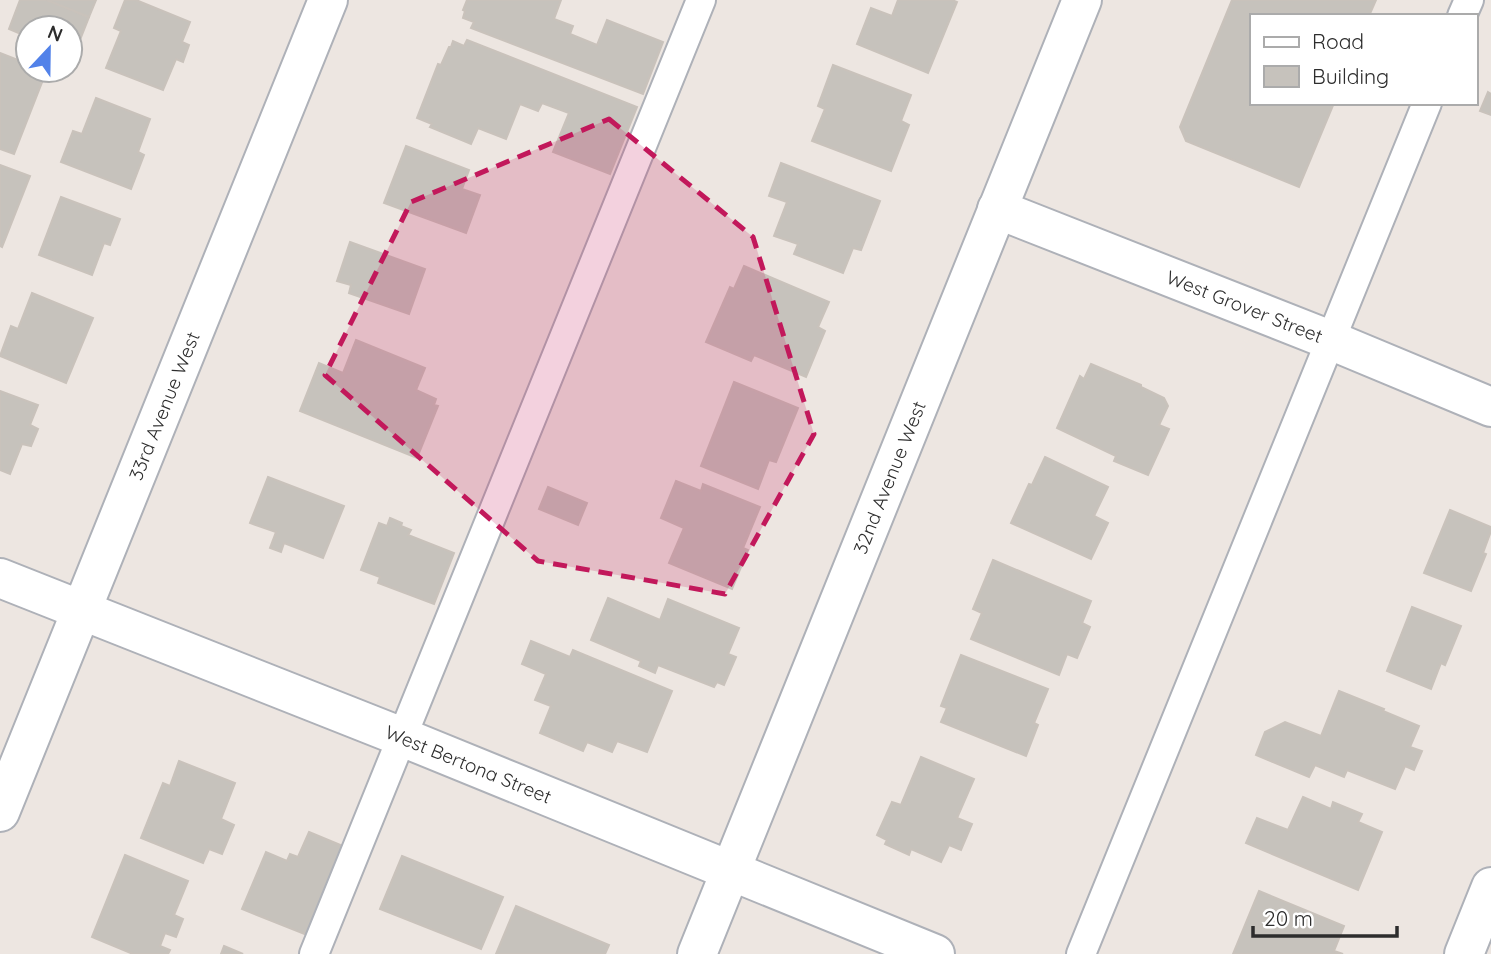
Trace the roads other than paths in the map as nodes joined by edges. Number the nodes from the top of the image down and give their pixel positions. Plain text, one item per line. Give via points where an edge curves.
1 (328, 0) edge
2 (701, 0) edge
3 (1082, 0) edge
4 (1426, 105) edge
5 (997, 209) junction
6 (1330, 340) junction
7 (1491, 407) edge
8 (0, 578) edge
9 (81, 611) junction
10 (402, 737) junction
11 (0, 812) edge
12 (730, 871) junction
13 (1491, 887) edge
14 (314, 954) edge
15 (697, 954) edge
16 (935, 954) edge
17 (1081, 954) edge
18 (1464, 954) edge

1 - 9 street, 33rd Avenue West
2 - 10 lane
3 - 5 street, 32nd Avenue West
4 - 6 lane
5 - 6 street, West Grover Street
5 - 12 street, 32nd Avenue West
6 - 7 street, West Grover Street
6 - 17 lane
8 - 9 street, West Bertona Street
9 - 10 street, West Bertona Street
9 - 11 street, 33rd Avenue West
10 - 12 street, West Bertona Street
10 - 14 lane
12 - 15 street, 32nd Avenue West
12 - 16 street, West Bertona Street
13 - 18 street

